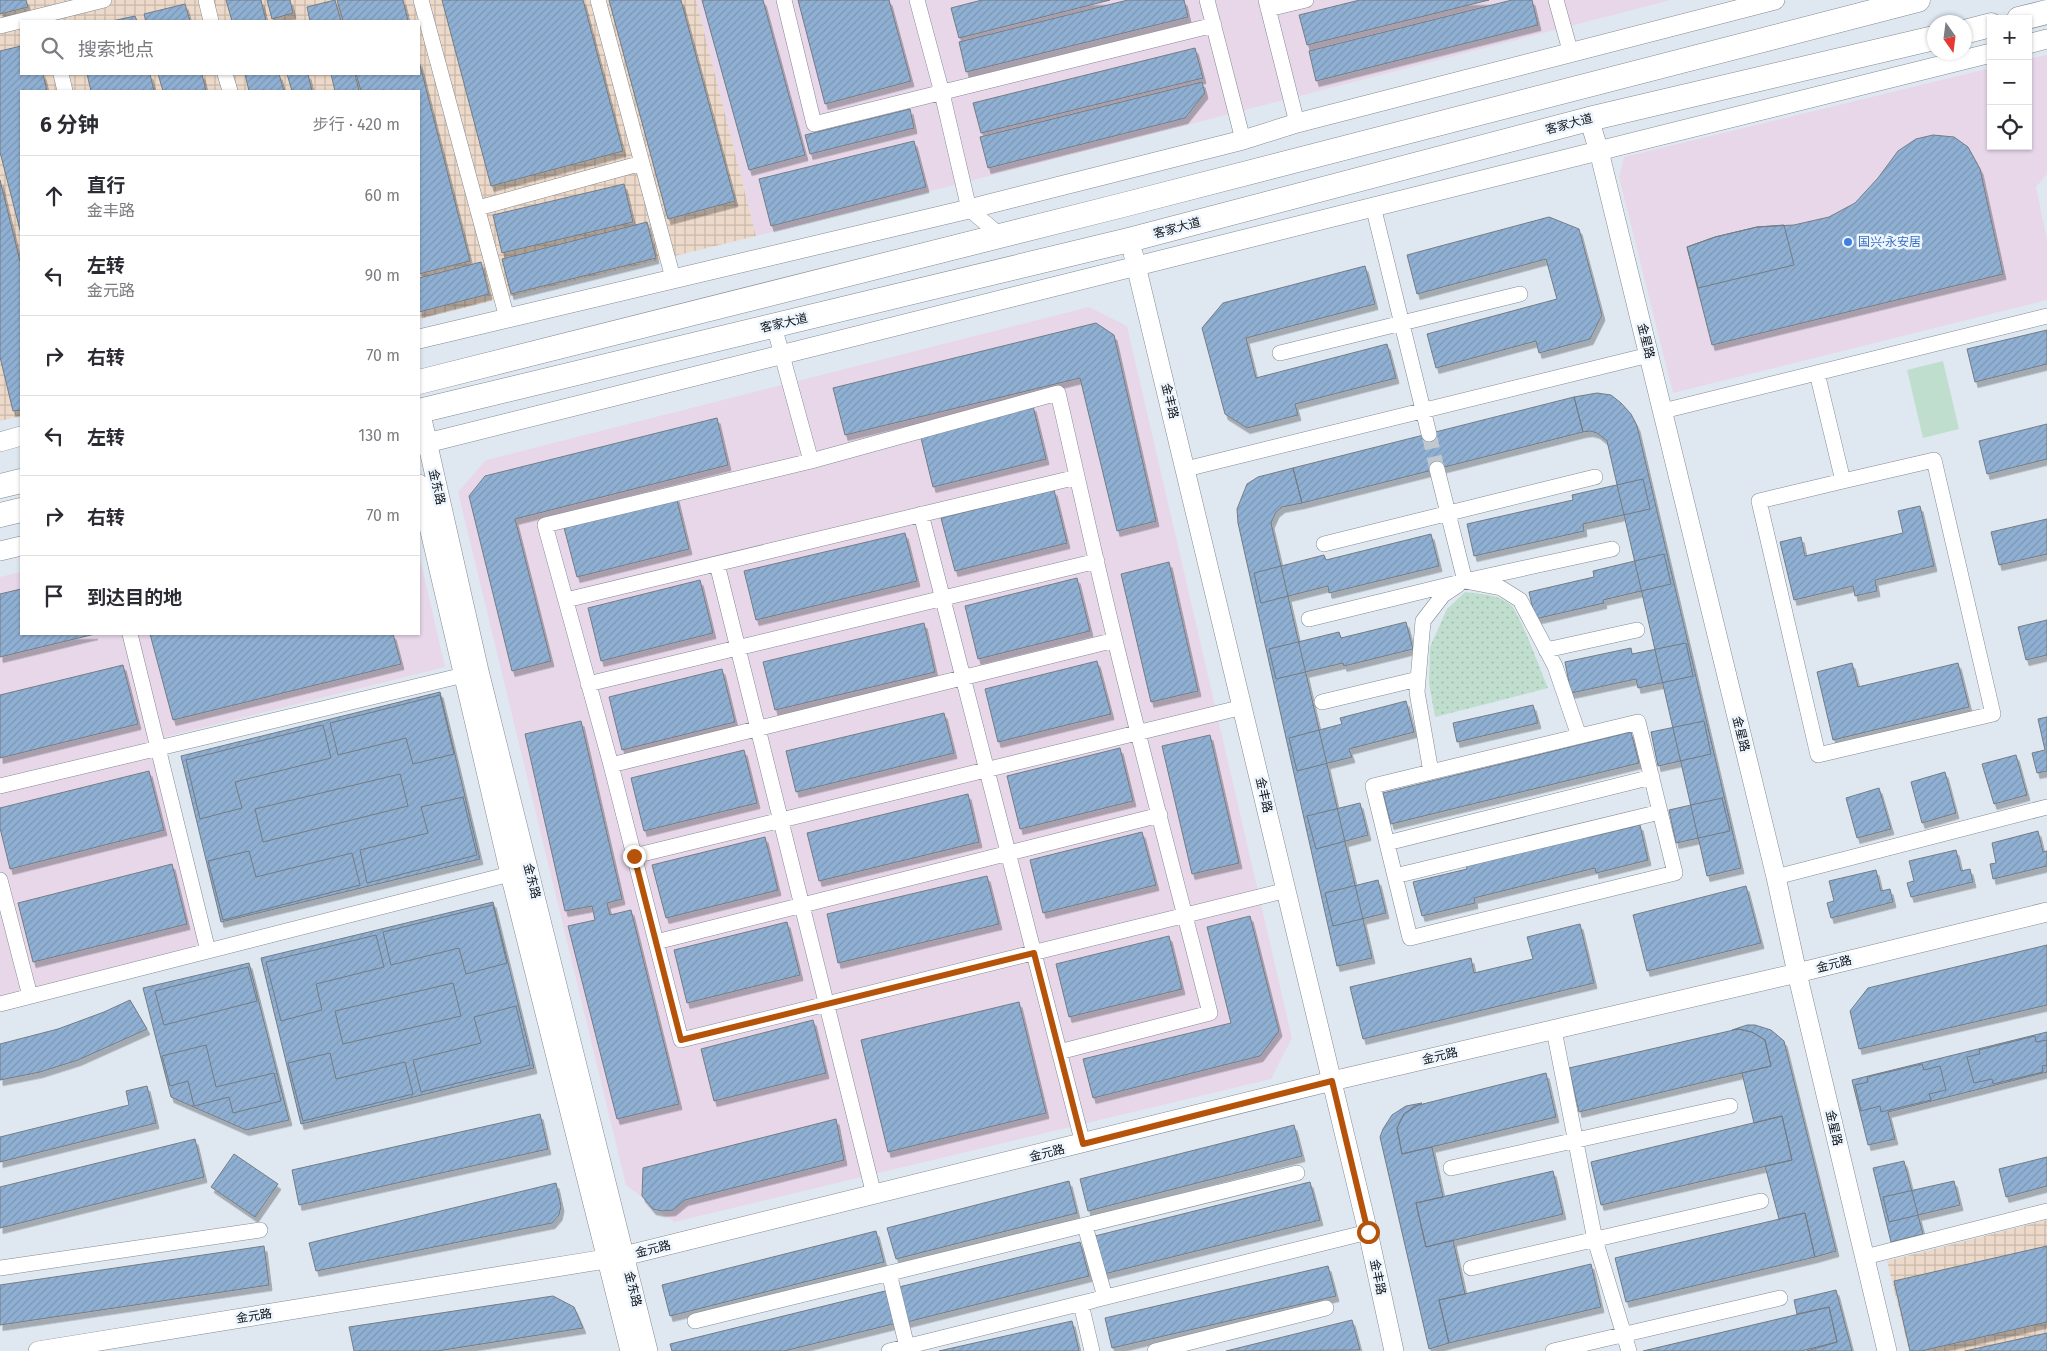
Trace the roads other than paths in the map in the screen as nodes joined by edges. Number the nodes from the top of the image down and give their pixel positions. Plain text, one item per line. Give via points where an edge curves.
1 (104, 0) edge
2 (206, 0) edge
3 (421, 0) edge
4 (598, 0) edge
5 (784, 0) edge
6 (917, 0) edge
7 (1208, 0) edge
8 (1306, 0) edge
9 (1556, 0) edge
10 (1775, 0) edge
11 (1918, 0) edge
12 (1267, 5) edge
13 (45, 12) edge
14 (2047, 12) edge
15 (2032, 16) edge
16 (211, 20) edge
17 (1214, 25) junction
18 (0, 26) edge
19 (1987, 26) edge
20 (1972, 30) edge
21 (2047, 39) edge
22 (1927, 40) edge
23 (2032, 43) edge
24 (1571, 54) junction
25 (1987, 54) edge
26 (61, 75) edge
27 (225, 75) edge
28 (65, 90) edge
29 (230, 90) edge
30 (942, 94) junction
31 (1589, 119) junction
32 (1297, 123) junction
33 (1243, 140) junction
34 (1599, 151) junction
35 (642, 163) junction
36 (1373, 206) junction
37 (478, 208) junction
38 (969, 208) junction
39 (1001, 236) junction
40 (1129, 240) junction
41 (1137, 265) junction
42 (673, 278) junction
43 (1520, 294) dead end
44 (2047, 316) edge
45 (507, 318) junction
46 (1402, 323) junction
47 (774, 326) junction
48 (420, 339) edge
49 (1280, 353) dead end
50 (781, 354) junction
51 (1649, 355) junction
52 (1817, 373) junction
53 (420, 382) edge
54 (1424, 410) junction
55 (420, 411) edge
56 (1663, 411) junction
57 (1429, 434) tunnel mouth
58 (20, 436) edge
59 (1, 439) edge
60 (423, 444) edge
61 (811, 461) junction
62 (1186, 469) junction
63 (1437, 469) tunnel mouth
64 (1077, 477) junction
65 (1595, 477) dead end
66 (20, 481) edge
67 (1843, 481) junction
68 (0, 486) edge
69 (420, 488) edge
70 (20, 510) edge
71 (921, 514) junction
72 (1448, 514) junction
73 (0, 515) edge
74 (1324, 544) dead end
75 (20, 546) edge
76 (1612, 549) dead end
77 (0, 551) edge
78 (1097, 561) junction
79 (717, 564) junction
80 (1465, 581) junction
81 (943, 598) junction
82 (566, 600) junction
83 (1309, 619) dead end
84 (1637, 630) dead end
85 (130, 635) edge
86 (1115, 640) junction
87 (738, 648) junction
88 (1546, 650) junction
89 (464, 675) junction
90 (963, 678) junction
91 (1418, 679) junction
92 (588, 684) junction
93 (1322, 702) dead end
94 (1243, 707) junction
95 (758, 729) junction
96 (1139, 732) junction
97 (1579, 736) junction
98 (158, 749) junction
99 (611, 765) junction
100 (987, 769) junction
101 (1431, 772) junction
102 (1652, 777) junction
103 (0, 786) edge
104 (2047, 807) edge
105 (1660, 812) junction
106 (1160, 815) junction
107 (781, 820) junction
108 (1387, 843) junction
109 (1008, 853) junction
110 (634, 856) junction
111 (510, 874) junction
112 (1395, 876) junction
113 (1776, 877) junction
114 (0, 880) edge
115 (1287, 890) junction
116 (802, 905) junction
117 (2047, 912) edge
118 (1185, 916) junction
119 (656, 942) junction
120 (208, 951) junction
121 (1034, 953) junction
122 (1797, 973) junction
123 (30, 996) junction
124 (0, 1004) edge
125 (826, 1004) junction
126 (1554, 1030) junction
127 (1059, 1052) junction
128 (1332, 1081) junction
129 (1730, 1106) dead end
130 (1575, 1141) junction
131 (1083, 1144) junction
132 (1451, 1168) dead end
133 (1297, 1173) dead end
134 (874, 1195) junction
135 (1761, 1201) dead end
136 (2047, 1211) edge
137 (1085, 1226) junction
138 (260, 1230) dead end
139 (1368, 1232) junction
140 (1595, 1240) junction
141 (1865, 1257) junction
142 (615, 1258) junction
143 (0, 1268) edge
144 (1470, 1268) dead end
145 (889, 1273) junction
146 (1105, 1297) junction
147 (1780, 1298) dead end
148 (1081, 1304) junction
149 (1326, 1308) dead end
150 (695, 1321) dead end
151 (1622, 1335) junction
152 (907, 1346) junction
153 (38, 1351) edge
154 (630, 1351) edge
155 (648, 1351) edge
156 (889, 1351) edge
157 (1092, 1351) edge
158 (1155, 1351) edge
159 (1394, 1351) edge
160 (1553, 1351) edge
161 (1628, 1351) edge
162 (1887, 1351) edge

1 - 13 street
2 - 16 street
3 - 37 street
4 - 35 street
5 - 30 street via 814,124
6 - 30 street
7 - 17 street
8 - 12 street
9 - 24 street
10 - 24 street
11 - 39 main road
12 - 32 street
13 - 18 street
14 - 15 main road
17 - 30 street
17 - 33 street
19 - 20 main road
21 - 23 street
22 - 31 main road, 客家大道
24 - 32 street
25 - 34 street
26 - 28 street
27 - 29 street
30 - 38 street
31 - 34 street, 金星路
31 - 40 main road, 客家大道
32 - 33 street
33 - 38 street
34 - 36 street
34 - 51 street, 金星路
35 - 37 street
35 - 42 street
36 - 41 street
36 - 46 street
37 - 45 street
38 - 39 street
38 - 42 street
39 - 53 main road
40 - 41 street, 金丰路
40 - 47 main road, 客家大道
41 - 50 street
41 - 62 street, 金丰路
42 - 45 street
43 - 46 street
44 - 52 street
45 - 48 street
46 - 49 street
46 - 54 street
47 - 50 street
47 - 55 main road, 客家大道
50 - 60 street
50 - 61 street
51 - 54 street
51 - 56 street, 金星路
52 - 56 street
52 - 67 street
54 - 57 street
54 - 62 street
55 - 60 street, 金东路
56 - 113 street, 金星路
58 - 59 street
60 - 142 street, 金东路
61 - 64 street via 1058,393
61 - 82 street via 545,525
62 - 94 street, 金丰路
63 - 72 street
64 - 71 street
64 - 78 street
65 - 72 street
66 - 68 main road
67 - 67 street via 1934,460 1993,714 1818,754 1759,501
69 - 89 street, 金东路
70 - 73 main road
71 - 79 street
71 - 81 street
72 - 74 street
72 - 80 street
75 - 77 street
76 - 80 street
78 - 81 street
78 - 86 street
79 - 82 street
79 - 87 street
80 - 83 street
80 - 88 street via 1501,588 1520,600
80 - 91 street via 1444,595 1423,621
81 - 87 street
81 - 90 street
82 - 92 street
84 - 88 street
85 - 98 street
86 - 90 street
86 - 96 street
87 - 92 street
87 - 95 street
88 - 97 street via 1555,666
89 - 98 street
89 - 111 street, 金东路
90 - 95 street
90 - 100 street
91 - 93 street
91 - 101 street via 1417,692
92 - 99 street
94 - 96 street
94 - 115 street, 金丰路
95 - 99 street
95 - 107 street
96 - 100 street
96 - 106 street
97 - 101 street
97 - 102 street via 1638,722
98 - 103 street
98 - 120 street
99 - 110 street
100 - 107 street
100 - 109 street
101 - 108 street via 1373,786
102 - 105 street
102 - 108 street
104 - 113 street
105 - 112 street
105 - 112 street via 1675,873 1410,938
106 - 109 street
106 - 118 street
107 - 110 street
107 - 116 street
108 - 112 street
109 - 116 street
109 - 121 street
110 - 119 street
111 - 120 street
111 - 142 street, 金东路
113 - 122 street, 金星路
114 - 123 street
115 - 118 street
115 - 128 street, 金丰路
116 - 119 street
116 - 125 street
117 - 122 street, 金元路
118 - 121 street
118 - 127 street via 1210,1013
119 - 125 street via 681,1040
120 - 123 street
121 - 125 street
121 - 127 street
122 - 126 street, 金元路
122 - 141 street, 金星路
123 - 124 street
125 - 134 street
126 - 128 street, 金元路
126 - 130 street
127 - 131 street
128 - 131 street, 金元路
128 - 139 street, 金丰路
129 - 130 street
130 - 132 street
130 - 140 street
131 - 134 street, 金元路
133 - 137 street
134 - 142 street, 金元路
135 - 140 street
136 - 141 street
137 - 145 street
137 - 146 street
138 - 143 street
139 - 146 street
139 - 159 street, 金丰路
140 - 144 street
140 - 151 street
141 - 162 street, 金星路
142 - 153 street, 金元路
142 - 154 street, 金东路
142 - 155 street, 金东路
145 - 150 street
145 - 152 street
146 - 148 street
147 - 151 street
148 - 152 street
148 - 157 street
149 - 158 street
151 - 160 street
151 - 161 street
152 - 156 street

